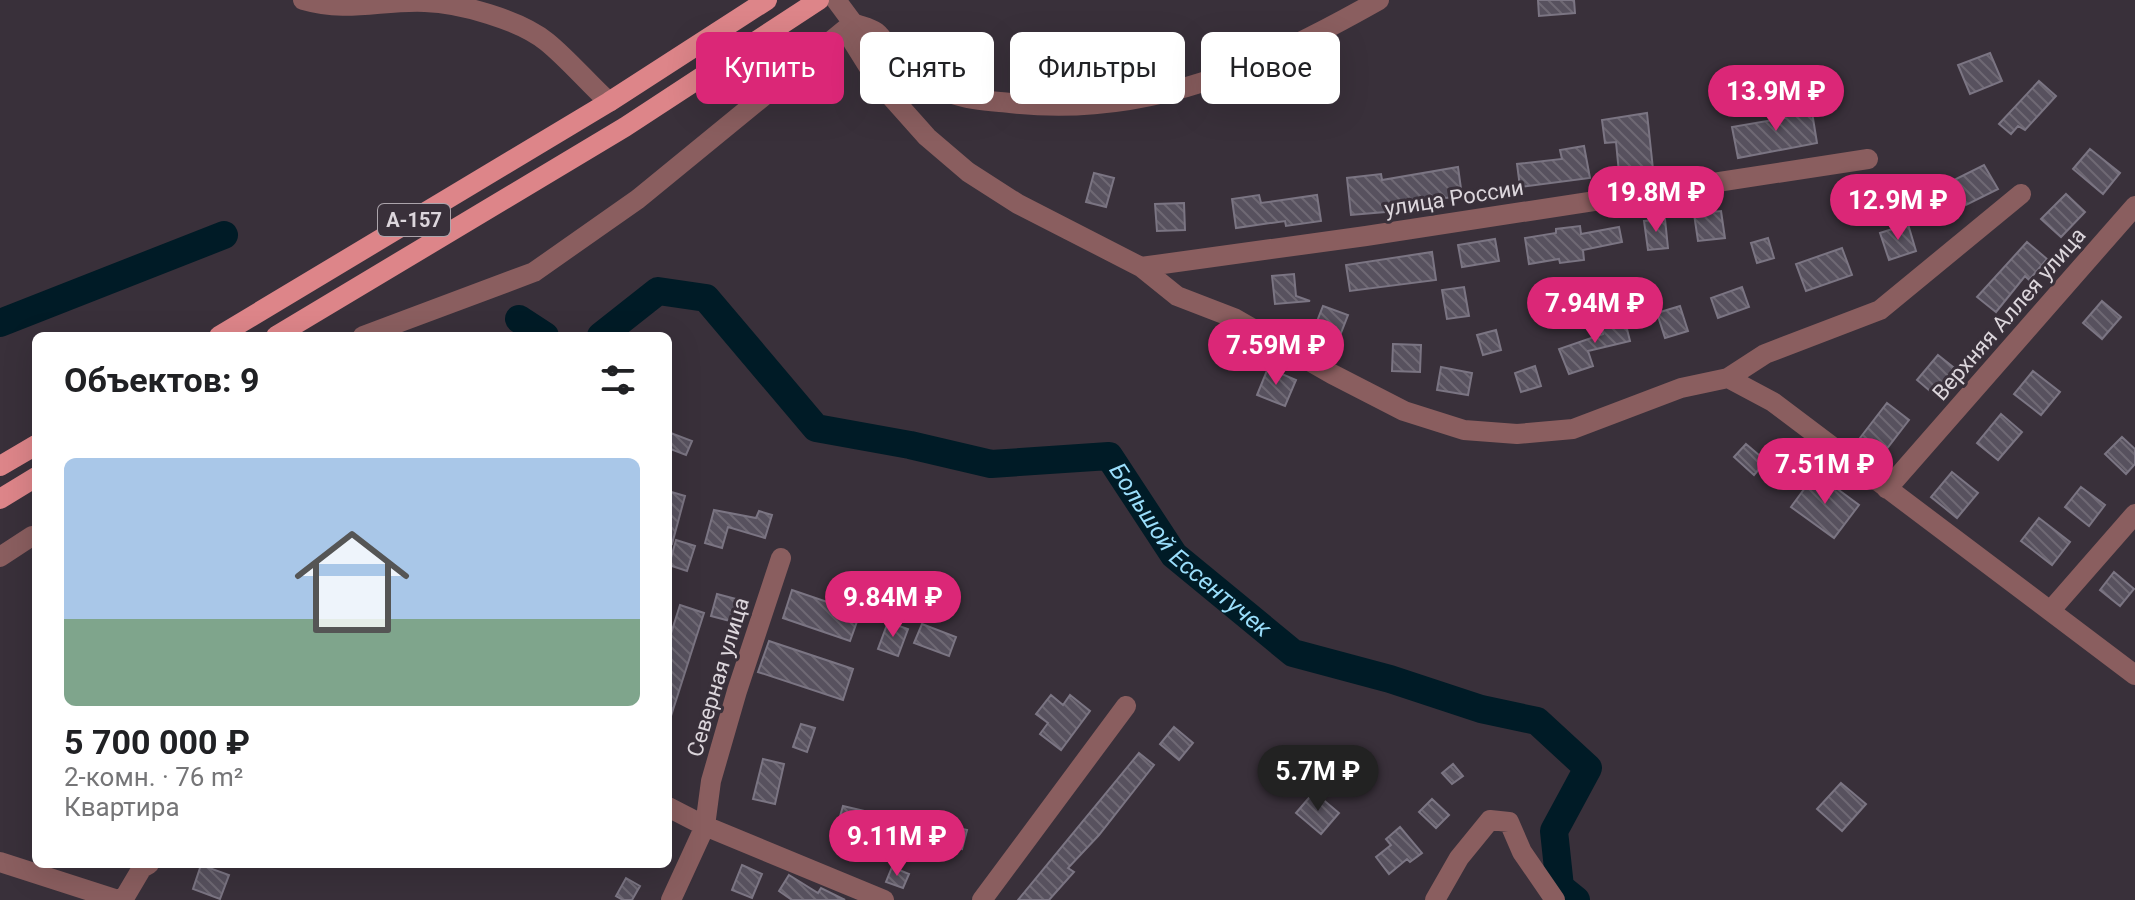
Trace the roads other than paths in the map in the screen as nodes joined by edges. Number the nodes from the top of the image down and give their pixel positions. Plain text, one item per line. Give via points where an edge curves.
1 (303, 0) edge
2 (767, 0) edge
3 (819, 0) edge
4 (836, 0) edge
5 (1379, 0) edge
6 (853, 23) junction
7 (609, 102) junction
8 (1868, 159) dead end
9 (2021, 194) dead end
10 (2135, 206) edge
11 (1141, 267) junction
12 (226, 332) edge
13 (283, 332) edge
14 (374, 332) edge
15 (1728, 378) junction
16 (32, 447) edge
17 (0, 466) edge
18 (32, 479) edge
19 (1887, 489) junction
20 (0, 499) edge
21 (2135, 514) edge
22 (32, 536) edge
23 (0, 557) edge
24 (781, 558) dead end
25 (2051, 610) junction
26 (2135, 675) edge
27 (1126, 706) dead end
28 (672, 809) edge
29 (705, 826) junction
30 (0, 862) edge
31 (142, 868) edge
32 (120, 900) edge
33 (671, 900) edge
34 (884, 900) edge
35 (982, 900) edge
36 (1435, 900) edge
37 (1555, 900) edge

1 - 7 street via 346,8 426,2 475,11 545,40
2 - 7 main road, А-157
3 - 13 main road, А-157 via 625,127
4 - 6 street
5 - 6 street via 1216,80 1112,104 1024,105 953,94 921,80 876,32
6 - 11 street via 853,42 878,82 927,137 968,172
6 - 14 street via 638,199 534,272
7 - 12 main road, А-157
8 - 11 street, улица России
9 - 15 street via 1880,310 1765,354
10 - 19 street, Верхняя Аллея улица
11 - 15 street via 1177,296 1234,318 1380,399 1464,430 1517,434 1573,429 1681,388
15 - 19 street via 1773,402
16 - 17 main road
18 - 20 main road
19 - 25 street
21 - 25 street
22 - 23 street
24 - 29 street, Северная улица via 711,781
25 - 26 street
27 - 35 street
28 - 29 street
29 - 33 street, Северная улица
29 - 34 street
30 - 32 street
31 - 32 street
36 - 37 street via 1459,858 1490,820 1509,822 1522,852

